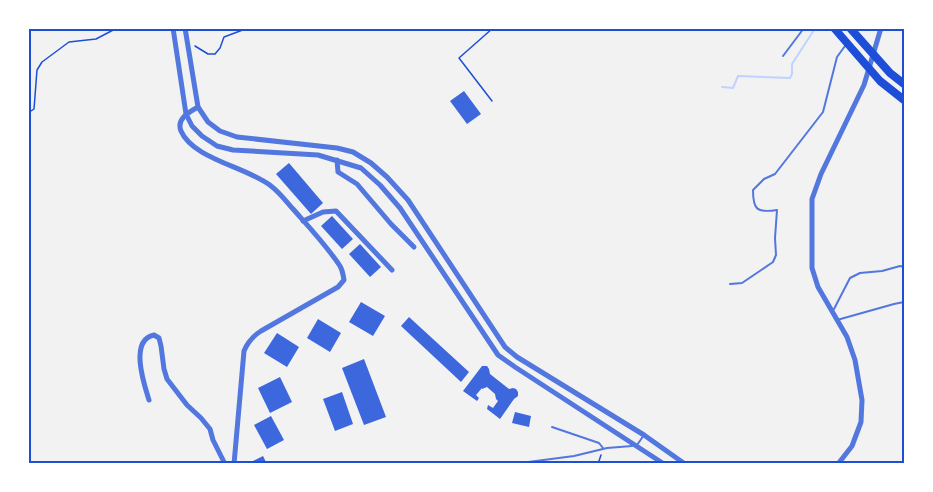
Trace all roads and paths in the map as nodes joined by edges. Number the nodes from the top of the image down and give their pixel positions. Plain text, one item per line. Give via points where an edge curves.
1 (117, 28) edge
2 (173, 28) edge
3 (185, 28) edge
4 (248, 28) edge
5 (494, 28) edge
6 (804, 28) edge
7 (834, 28) edge
8 (850, 28) edge
9 (880, 32) edge
10 (187, 40) junction
11 (847, 44) junction
12 (783, 56) dead end
13 (904, 84) edge
14 (904, 100) edge
15 (492, 101) dead end
16 (198, 107) junction
17 (28, 113) edge
18 (186, 114) junction
19 (337, 160) junction
20 (303, 221) junction
21 (414, 247) dead end
22 (904, 267) edge
23 (392, 270) dead end
24 (730, 284) dead end
25 (904, 302) edge
26 (832, 312) junction
27 (837, 320) junction
28 (148, 400) dead end
29 (552, 427) dead end
30 (644, 435) junction
31 (637, 446) junction
32 (603, 448) junction
33 (225, 464) edge
34 (234, 464) edge
35 (513, 464) edge
36 (598, 464) edge
37 (664, 464) edge
38 (685, 464) edge
39 (838, 464) edge

1 - 17 path via 96,39 69,42 42,62 34,109
2 - 18 street
3 - 10 street
4 - 10 path via 224,37 215,54 204,52
5 - 15 path via 459,58
6 - 12 lane
7 - 11 main road
8 - 13 main road
9 - 26 street via 864,85 812,199 812,268
10 - 16 street
11 - 14 main road via 880,81
11 - 24 lane via 837,57 823,112 775,174 753,190 758,211 777,210 773,262 742,283
16 - 18 street
16 - 30 street via 208,122 237,137 337,148 372,163 408,200 505,347
18 - 19 street via 192,126 217,146
18 - 20 street via 180,125 191,145 271,186
19 - 21 street via 338,172 357,184
19 - 31 street via 361,168 400,208 498,355
20 - 23 street via 336,211
20 - 34 street via 341,268 344,280 247,343
22 - 26 lane via 850,278
25 - 27 lane
26 - 27 street
27 - 39 street via 855,360 862,400 861,422 852,446
28 - 33 street via 140,352 144,342 154,335 159,338 167,379 210,429
29 - 32 lane via 599,443
30 - 31 lane
30 - 38 street
31 - 32 lane
31 - 37 street
32 - 35 lane
32 - 36 path

